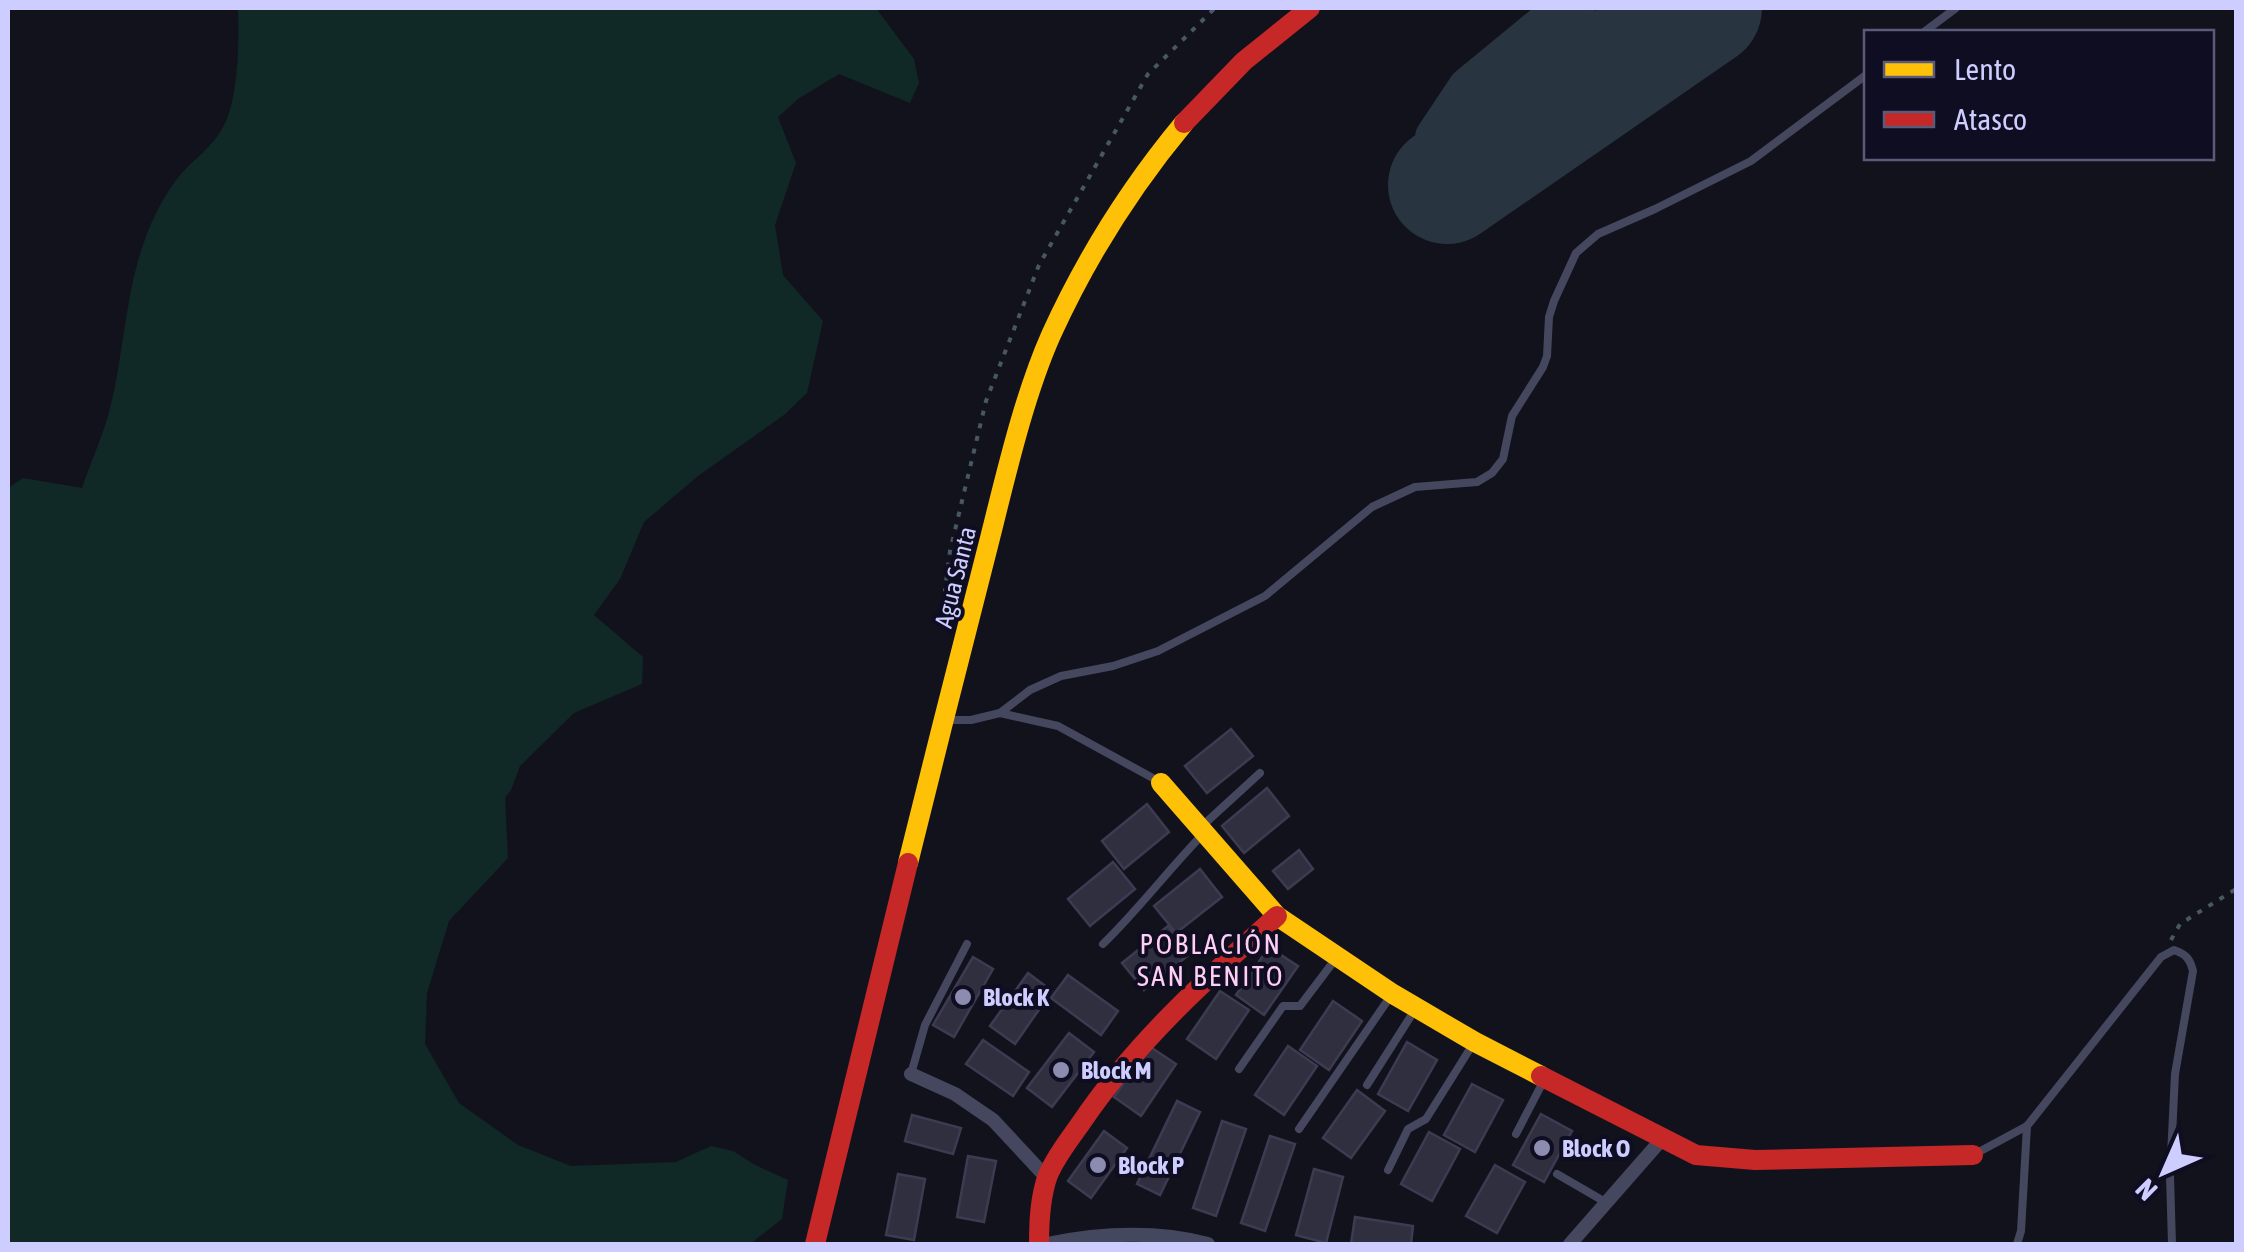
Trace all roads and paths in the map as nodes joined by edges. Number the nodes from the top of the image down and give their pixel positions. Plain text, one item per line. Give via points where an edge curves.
1 (1310, 8) edge
2 (1956, 8) edge
3 (1927, 30) edge
4 (1864, 77) edge
5 (1000, 713) junction
6 (945, 720) junction
7 (1260, 773) dead end
8 (1161, 782) joint
9 (1203, 830) junction
10 (2236, 888) edge
11 (1277, 916) junction
12 (967, 944) dead end
13 (1103, 944) dead end
14 (1338, 957) junction
15 (2160, 958) junction
16 (1393, 994) junction
17 (1416, 1008) junction
18 (1475, 1042) junction
19 (1240, 1068) dead end
20 (910, 1074) joint
21 (1544, 1078) junction
22 (1367, 1084) dead end
23 (2027, 1126) junction
24 (1299, 1129) dead end
25 (1516, 1134) dead end
26 (1662, 1140) junction
27 (1974, 1155) joint
28 (1388, 1170) dead end
29 (1557, 1174) dead end
30 (1047, 1178) junction
31 (1607, 1203) junction
32 (815, 1244) edge
33 (1038, 1244) edge
34 (1046, 1244) edge
35 (1208, 1244) edge
36 (1570, 1244) edge
37 (2017, 1244) edge
38 (2172, 1244) edge

1 - 6 street, Agua Santa via 1244,62 1175,134 1116,213 1072,290 1020,428
2 - 3 lane
4 - 5 lane via 1751,160 1598,234 1576,253 1549,317 1543,368 1512,416 1503,459 1492,473 1477,482 1416,487 1372,507 1265,596 1158,651 1061,676
5 - 6 lane
5 - 8 lane via 1058,726
6 - 32 street, Agua Santa
7 - 9 lane
8 - 9 street
9 - 11 street
9 - 13 lane
10 - 15 path via 2180,924
11 - 14 street
11 - 30 street via 1138,1047
12 - 20 lane via 926,1025
14 - 16 street
14 - 19 lane via 1300,1006 1284,1006
15 - 23 lane
15 - 38 lane via 2182,953 2193,972 2175,1074
16 - 17 street
16 - 24 lane
17 - 18 street
17 - 22 lane
18 - 21 street
18 - 28 lane via 1426,1119 1408,1129
20 - 30 street via 992,1120
21 - 25 lane
21 - 26 street
23 - 27 lane
23 - 37 lane
26 - 27 street via 1696,1156 1754,1160
26 - 31 street
29 - 31 lane
30 - 33 street
31 - 36 street
34 - 35 street via 1119,1234

